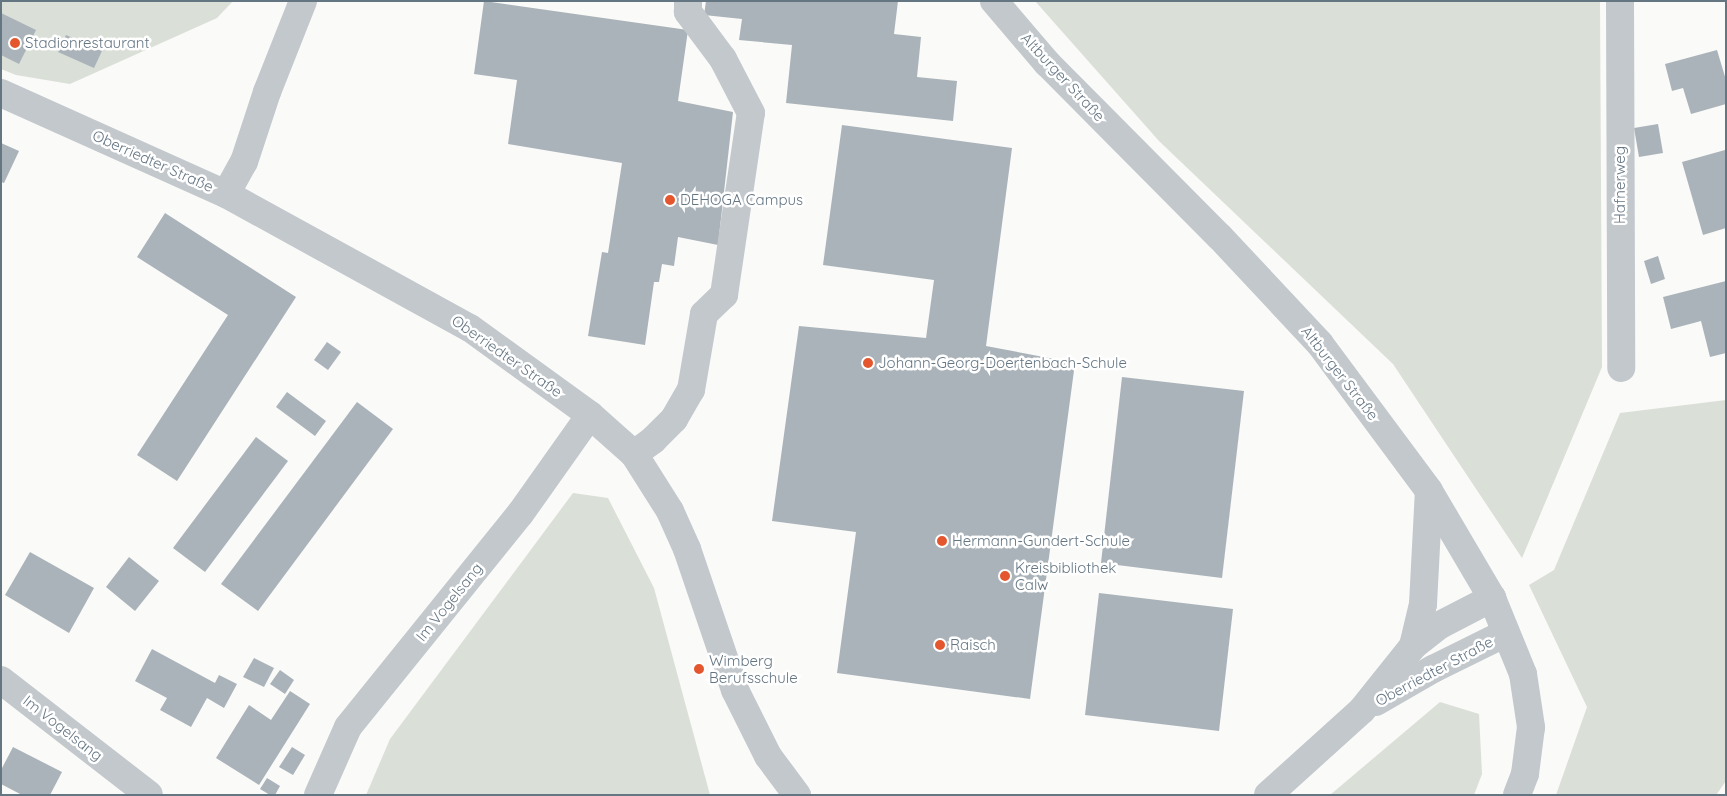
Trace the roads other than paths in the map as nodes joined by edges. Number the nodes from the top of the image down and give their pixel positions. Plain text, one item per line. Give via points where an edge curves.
1 (303, 1) edge
2 (688, 1) edge
3 (994, 1) edge
4 (1620, 1) edge
5 (1, 93) edge
6 (226, 194) junction
7 (1621, 368) dead end
8 (590, 415) junction
9 (634, 454) junction
10 (1429, 490) junction
11 (1492, 598) junction
12 (1506, 633) junction
13 (1413, 646) junction
14 (1, 680) edge
15 (1362, 710) junction
16 (149, 795) edge
17 (318, 795) edge
18 (797, 795) edge
19 (1268, 795) edge
20 (1517, 795) edge

1 - 6 street via 244,162
2 - 9 street via 688,12 723,59 751,113 724,295 704,314 691,390 674,419
3 - 10 street, Altburger Straße via 1047,63 1220,237 1320,344
4 - 7 street, Hafnerweg
5 - 6 street, Oberriedter Straße
6 - 8 street, Oberriedter Straße via 470,328
8 - 9 street, Oberriedter Straße
8 - 17 street, Im Vogelsang via 520,514 348,727
9 - 18 street, Oberriedter Straße via 670,511 687,549 734,690 768,756
10 - 11 street, Altburger Straße
10 - 13 street, Oberriedter Straße via 1423,604
11 - 12 street, Altburger Straße
11 - 13 street, Oberriedter Straße via 1440,625
12 - 15 street, Oberriedter Straße via 1433,669
12 - 20 street, Altburger Straße via 1523,674 1531,727 1526,774
13 - 15 street, Oberriedter Straße
14 - 16 street, Im Vogelsang
15 - 19 street, Oberriedter Straße

